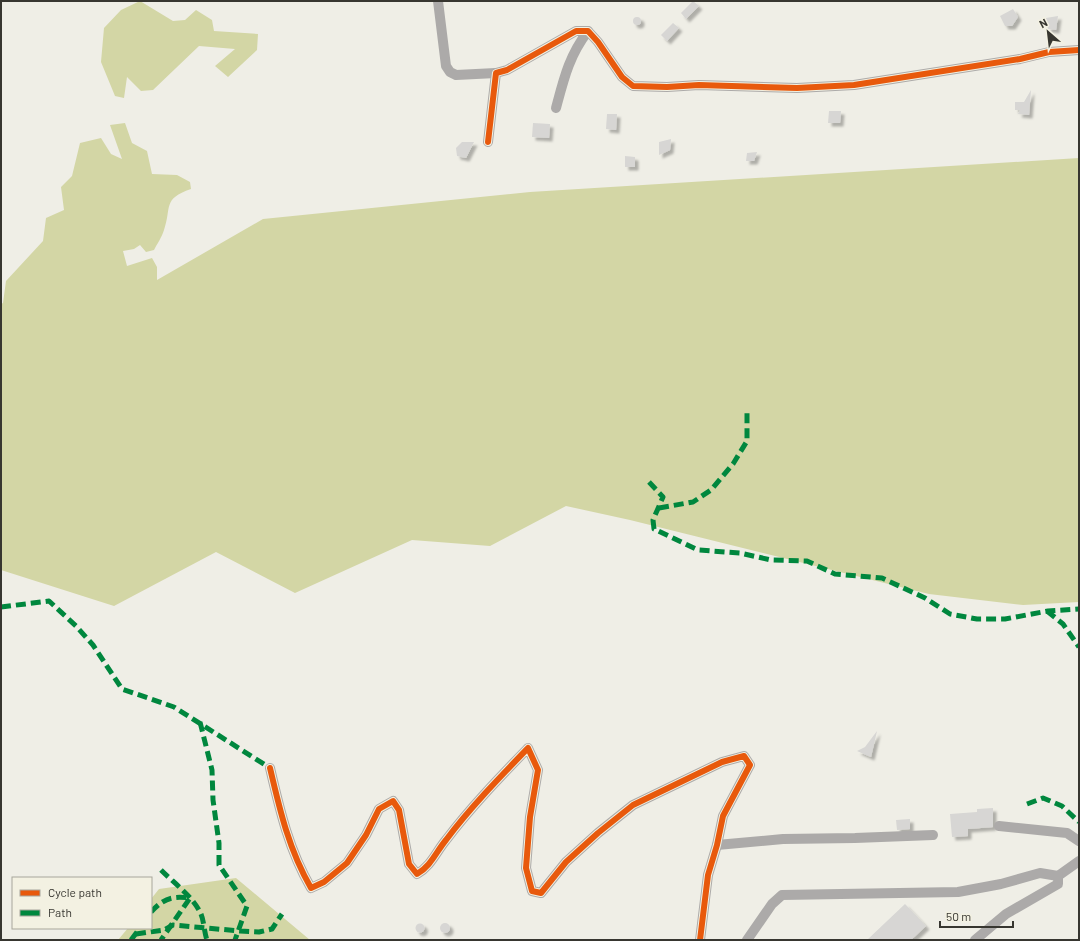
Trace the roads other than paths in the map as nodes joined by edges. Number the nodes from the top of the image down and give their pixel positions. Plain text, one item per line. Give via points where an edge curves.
1 (438, 1) edge
2 (588, 31) junction
3 (1079, 50) edge
4 (496, 73) junction
5 (556, 108) dead end
6 (488, 142) dead end
7 (270, 768) dead end
8 (999, 826) dead end
9 (933, 835) dead end
10 (1079, 841) edge
11 (717, 845) junction
12 (1079, 861) edge
13 (1058, 876) junction
14 (700, 940) edge
15 (747, 940) edge
16 (974, 940) edge

1 - 4 street via 446,66 450,72 456,75
2 - 3 street via 622,77 633,86 797,88 854,84 1020,59 1049,52
2 - 4 street via 576,31 507,70
2 - 5 street via 566,68
4 - 6 street
7 - 11 street via 283,823 298,866 312,888 324,882 346,863 366,835 379,809 393,801 399,810 409,864 416,874 424,870 446,840 528,748 538,770 530,817 526,868 532,891 541,893 566,862 633,805 722,762 744,756 750,765 723,816
8 - 10 street via 1067,833
9 - 11 street via 783,839
11 - 14 street via 708,875
12 - 13 street
13 - 15 street via 1040,873 958,892 782,895 772,904
13 - 16 street via 1058,884 1006,914

